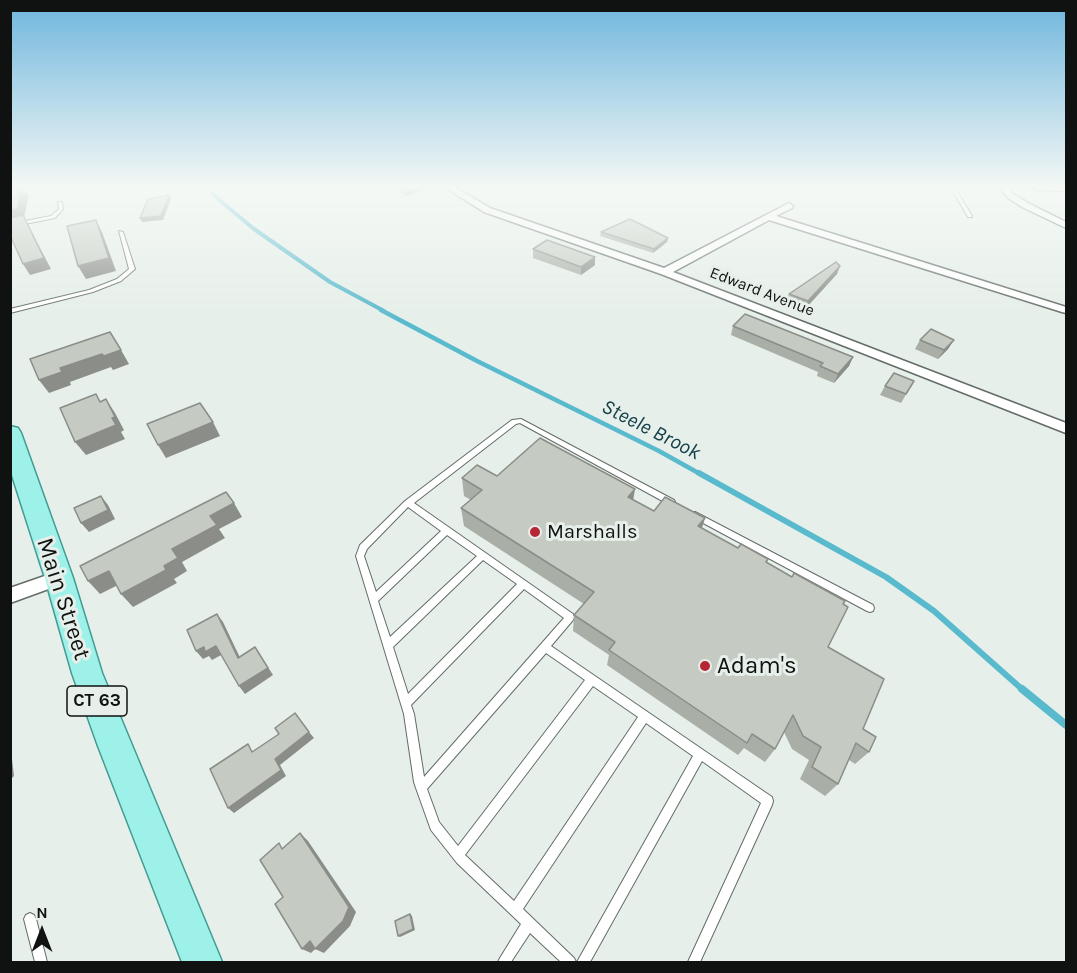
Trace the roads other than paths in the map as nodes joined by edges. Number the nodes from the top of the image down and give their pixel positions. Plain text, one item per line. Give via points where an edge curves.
1 (549, 231) edge
2 (743, 231) edge
3 (816, 231) edge
4 (121, 232) dead end
5 (666, 272) junction
6 (1066, 310) edge
7 (10, 311) edge
8 (1066, 428) edge
9 (10, 433) edge
10 (408, 503) junction
11 (447, 530) junction
12 (482, 556) junction
13 (59, 578) junction
14 (523, 584) junction
15 (10, 596) edge
16 (373, 600) junction
17 (870, 608) dead end
18 (387, 646) junction
19 (545, 647) junction
20 (592, 679) junction
21 (406, 703) junction
22 (645, 716) junction
23 (700, 754) junction
24 (421, 788) junction
25 (458, 855) junction
26 (515, 910) junction
27 (30, 920) dead end
28 (529, 923) junction
29 (41, 963) edge
30 (202, 963) edge
31 (504, 963) edge
32 (570, 963) edge
33 (583, 963) edge
34 (694, 963) edge

1 - 5 street, Edward Avenue
2 - 5 street
3 - 6 street
4 - 7 lane via 132,269 119,280
5 - 8 street, Edward Avenue
9 - 13 main road, Main Street / CT 63 via 19,474
10 - 11 lane
10 - 16 lane via 363,547 360,556
10 - 17 lane via 514,422 521,421
11 - 12 lane
11 - 16 lane
12 - 14 lane
12 - 18 lane
13 - 15 street
13 - 30 main road, Main Street / CT 63 via 114,746
14 - 19 lane via 570,617
14 - 21 lane
16 - 18 lane
18 - 21 lane
19 - 20 lane
19 - 24 lane
20 - 22 lane
20 - 25 lane
21 - 24 lane
22 - 23 lane
22 - 26 lane
23 - 33 lane
23 - 34 lane via 768,801
24 - 25 lane via 435,826
25 - 26 lane
26 - 28 lane
27 - 29 lane
28 - 31 lane
28 - 32 lane

